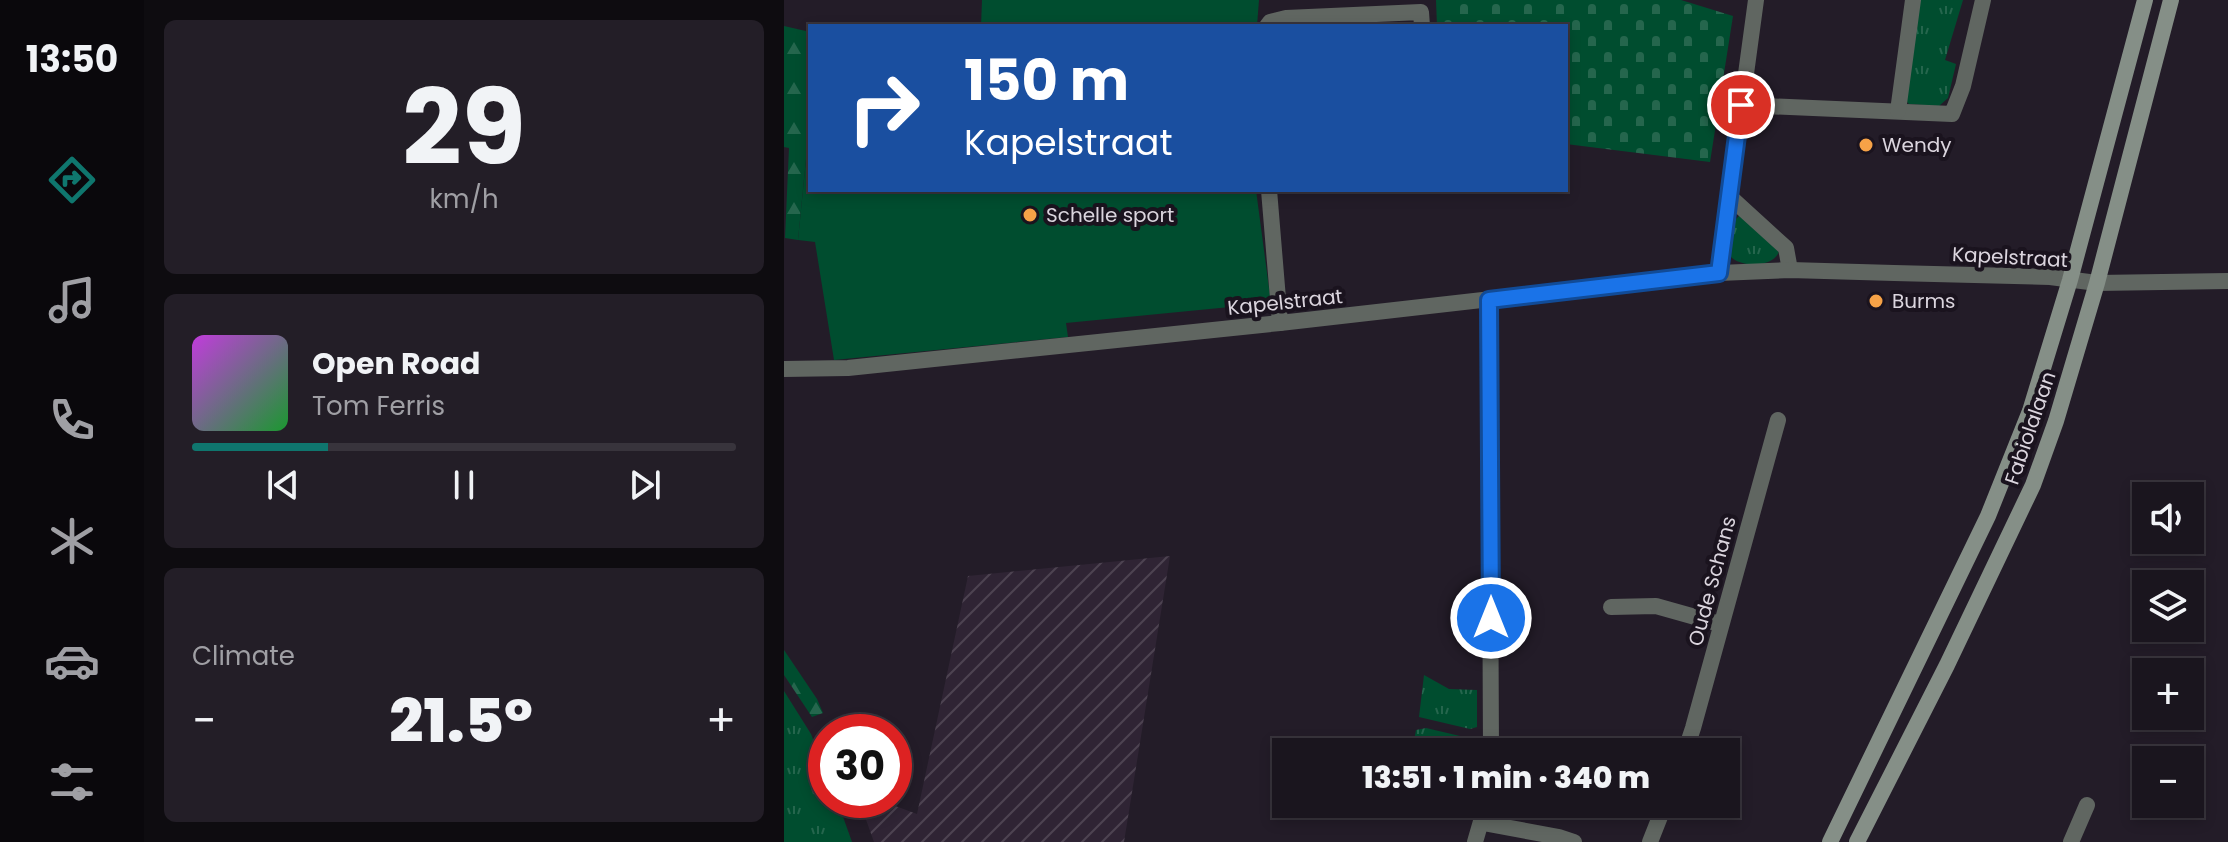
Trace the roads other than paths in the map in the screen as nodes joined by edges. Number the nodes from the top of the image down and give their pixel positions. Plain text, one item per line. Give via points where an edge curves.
1 (1756, 0) edge
2 (1913, 0) edge
3 (1983, 0) edge
4 (2145, 0) edge
5 (2171, 0) edge
6 (1268, 24) edge
7 (1422, 24) edge
8 (1741, 105) junction
9 (1898, 111) junction
10 (1269, 192) edge
11 (1730, 197) junction
12 (1790, 270) junction
13 (1719, 273) junction
14 (2070, 280) junction
15 (2228, 281) edge
16 (2097, 283) junction
17 (1489, 300) junction
18 (1280, 323) junction
19 (784, 369) edge
20 (1778, 420) dead end
21 (1611, 607) dead end
22 (1720, 624) junction
23 (1491, 738) edge
24 (1690, 738) edge
25 (2087, 805) dead end
26 (1484, 818) edge
27 (1659, 818) edge
28 (1483, 823) junction
29 (1475, 842) edge
30 (1574, 842) edge
31 (1650, 842) edge
32 (1830, 842) edge
33 (1857, 842) edge
34 (2071, 842) edge

1 - 8 street
2 - 9 street
3 - 9 street via 1952,114
4 - 14 main road, Fabiolalaan
5 - 16 main road, Fabiolalaan
6 - 7 street via 1286,18 1421,12
8 - 9 street
8 - 11 street
10 - 18 street
11 - 12 street via 1786,248
11 - 13 street
12 - 13 street, Kapelstraat
12 - 14 street, Kapelstraat
13 - 17 street, Kapelstraat
14 - 16 street, Kapelstraat
14 - 32 main road, Fabiolalaan via 2030,411 1990,512
15 - 16 street, Kapelstraat
16 - 33 main road, Fabiolalaan via 2033,485
17 - 18 street, Kapelstraat
17 - 23 street
18 - 19 street, Kapelstraat via 848,368
20 - 22 street, Oude Schans
21 - 22 street via 1656,606
22 - 24 street, Oude Schans
25 - 34 street
26 - 28 street
27 - 31 street
28 - 29 street
28 - 30 street

